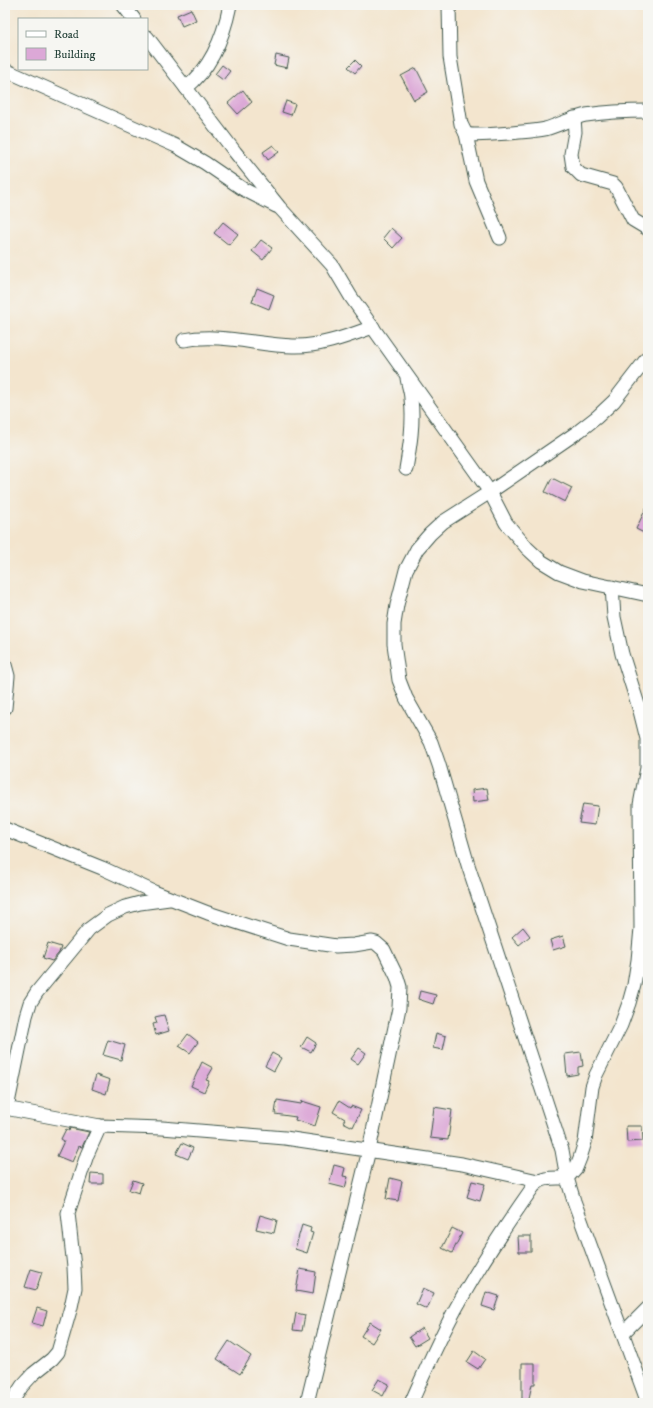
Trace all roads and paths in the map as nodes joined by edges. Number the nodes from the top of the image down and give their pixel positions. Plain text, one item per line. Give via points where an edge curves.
1 (123, 5) edge
2 (230, 5) edge
3 (449, 5) edge
4 (133, 18) edge
5 (148, 38) edge
6 (5, 70) edge
7 (186, 88) junction
8 (648, 111) edge
9 (574, 118) junction
10 (466, 134) junction
11 (280, 208) junction
12 (648, 229) edge
13 (500, 238) dead end
14 (373, 327) junction
15 (184, 340) dead end
16 (648, 357) edge
17 (405, 372) junction
18 (406, 469) dead end
19 (490, 492) junction
20 (612, 587) junction
21 (648, 595) edge
22 (5, 665) edge
23 (5, 708) edge
24 (5, 829) edge
25 (172, 899) junction
26 (6, 1108) edge
27 (100, 1126) junction
28 (369, 1150) junction
29 (567, 1178) junction
30 (538, 1181) junction
31 (648, 1308) edge
32 (623, 1333) junction
33 (11, 1403) edge
34 (307, 1403) edge
35 (411, 1403) edge
36 (648, 1403) edge

1 - 4 street
2 - 7 street via 228,18 213,53 201,75
3 - 10 street via 452,77 461,124
5 - 7 street
6 - 11 street via 176,146 243,189
7 - 11 street
8 - 9 street
9 - 10 street via 535,131 478,136
9 - 12 street via 575,132 571,154 573,167 581,175 616,187 633,220
10 - 13 street via 476,180
11 - 14 street via 332,265
14 - 15 street via 324,342 294,346 202,338
14 - 17 street
16 - 19 street via 614,401 597,417
17 - 18 street via 411,399 410,446
17 - 19 street
19 - 20 street via 506,523 541,561 559,572 583,581
19 - 29 street via 443,522 417,549 406,570 397,605 394,644 399,680 439,766 468,866 562,1150
20 - 21 street
20 - 29 street via 614,617 622,654 647,740 647,768 640,805 641,928 634,986 629,1003 596,1075 592,1087 585,1142 576,1168
22 - 23 street via 8,676
24 - 25 street
25 - 26 street via 130,905 108,915 88,929 53,971 30,1003
25 - 28 street via 289,939 336,946 372,942 384,950 400,986 399,1008
26 - 27 street
27 - 28 street via 162,1128 285,1138
27 - 33 street via 87,1155 68,1213 75,1288 58,1352 33,1374
28 - 30 street via 462,1164
28 - 34 street
29 - 30 street via 547,1178
29 - 32 street
30 - 35 street via 486,1256 459,1302
31 - 32 street
32 - 36 street

